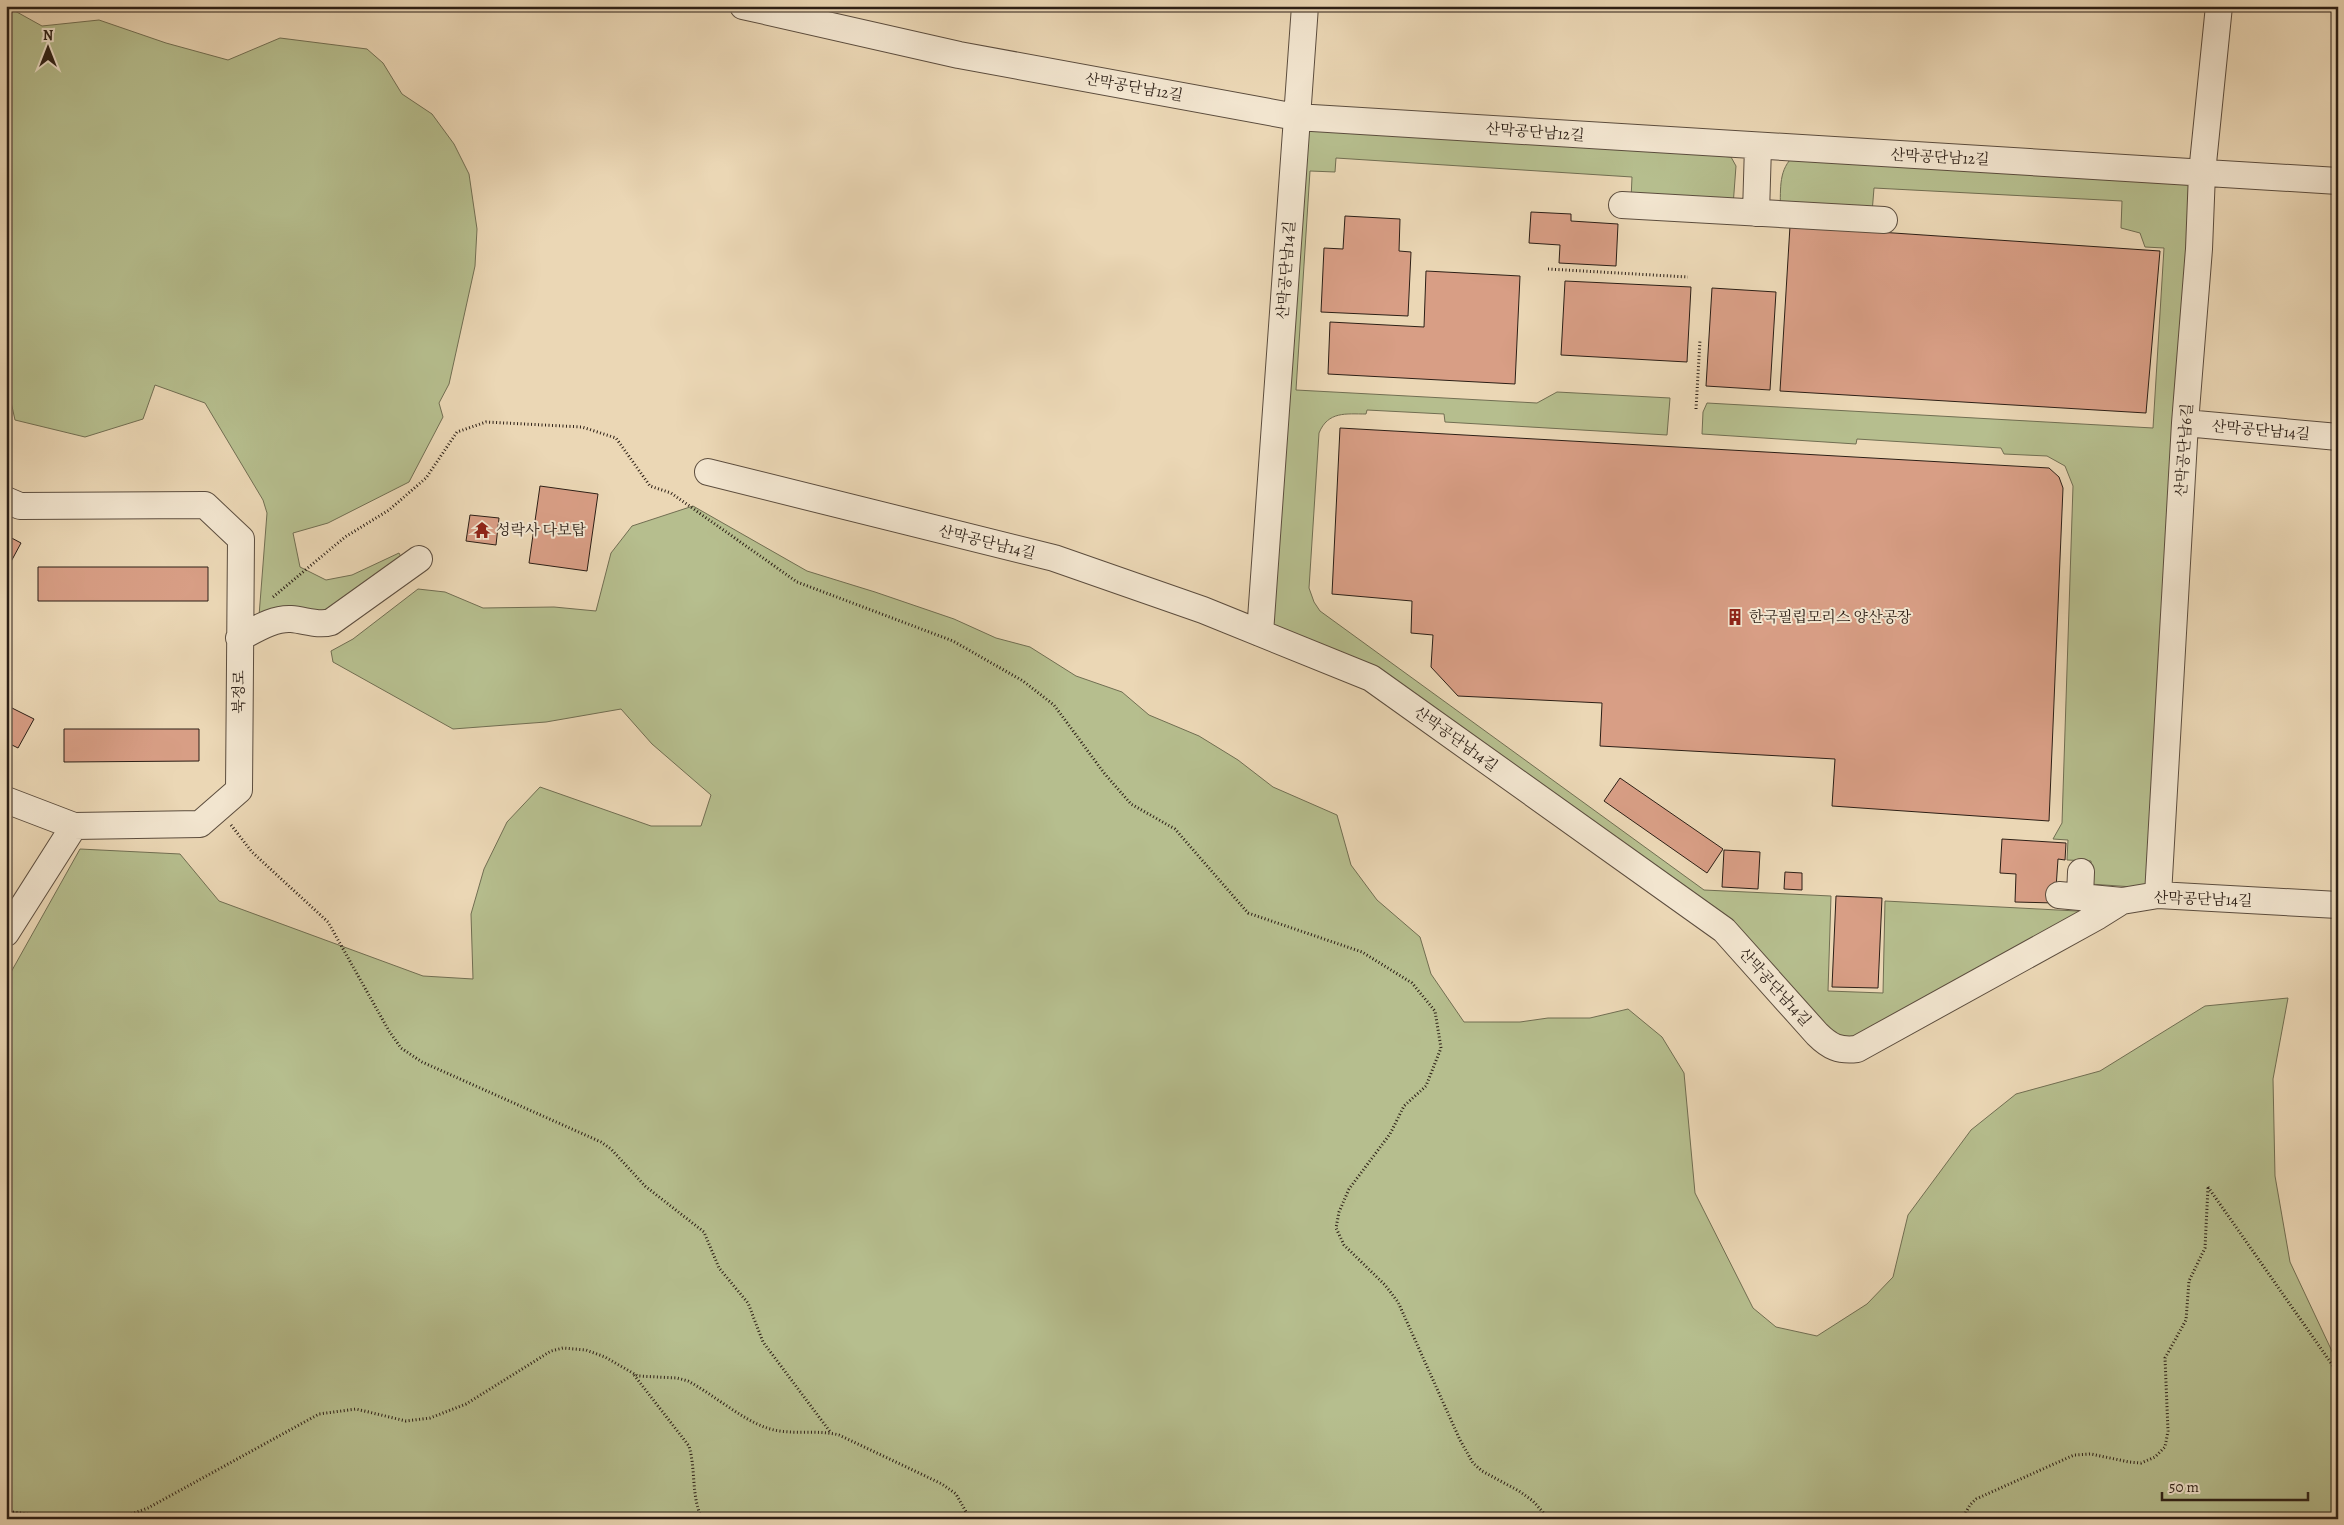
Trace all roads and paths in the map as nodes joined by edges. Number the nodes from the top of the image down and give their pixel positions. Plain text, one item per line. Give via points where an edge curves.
1 (743, 6) edge
2 (1305, 6) edge
3 (2219, 6) edge
4 (1296, 117) junction
5 (1758, 146) junction
6 (2202, 173) junction
7 (2338, 181) edge
8 (1622, 205) dead end
9 (1756, 212) junction
10 (1884, 220) dead end
11 (1548, 269) dead end
12 (1688, 278) dead end
13 (1700, 340) dead end
14 (1696, 410) dead end
15 (2185, 423) junction
16 (2338, 437) edge
17 (708, 472) dead end
18 (6, 500) edge
19 (419, 559) dead end
20 (269, 600) dead end
21 (1260, 633) junction
22 (239, 638) junction
23 (6, 800) edge
24 (219, 808) junction
25 (74, 826) junction
26 (2074, 888) dead end
27 (2158, 895) junction
28 (2122, 901) junction
29 (2338, 905) edge
30 (6, 933) edge
31 (632, 1372) junction
32 (2338, 1373) edge
33 (831, 1433) junction
34 (6, 1511) edge
35 (59, 1519) edge
36 (118, 1519) edge
37 (702, 1519) edge
38 (970, 1519) edge
39 (1549, 1519) edge
40 (1962, 1519) edge

1 - 4 street, 산막공단남12길 via 959,55
2 - 4 street, 산막공단남14길
3 - 6 street, 산막공단남6길
4 - 5 street, 산막공단남12길
4 - 21 street, 산막공단남14길
5 - 6 street, 산막공단남12길
5 - 9 street
6 - 7 street, 산막공단남12길
6 - 15 street, 산막공단남6길
8 - 9 street
9 - 10 street
11 - 12 path
13 - 14 path
15 - 16 street, 산막공단남14길
15 - 27 street, 산막공단남6길
17 - 21 street, 산막공단남14길 via 1054,558
18 - 22 street, 북정로 via 20,506 205,506 241,539
19 - 22 street via 331,622 282,620
20 - 39 path via 345,537 388,510 426,478 457,432 486,422 582,427 616,438 650,486 671,493 797,582 953,641 1023,681 1054,705 1131,804 1175,829 1248,913 1362,952 1412,983 1435,1011 1441,1048 1426,1086 1404,1106 1390,1134 1349,1189 1336,1228 1344,1245 1398,1302 1473,1463 1520,1491
21 - 28 street, 산막공단남14길 via 1371,678 1724,930 1817,1034 1835,1048 1857,1050
22 - 24 street, 북정로 via 239,790
23 - 25 street
24 - 25 street, 북정로 via 200,824
24 - 33 path via 252,852 328,922 401,1048 422,1062 601,1142 612,1149 645,1186 704,1232 719,1268 748,1304 763,1342
25 - 30 street
26 - 28 street
27 - 28 street, 산막공단남14길
27 - 29 street, 산막공단남14길
31 - 33 path via 638,1376 688,1381 768,1429
31 - 36 path via 586,1350 563,1348 551,1352 466,1404 430,1418 406,1421 356,1409 319,1414 148,1508
31 - 37 path via 689,1446 695,1495
32 - 40 path via 2208,1187 2205,1248 2189,1281 2186,1320 2165,1358 2168,1431 2165,1447 2155,1457 2141,1463 2091,1454 2074,1455 1976,1499
33 - 38 path via 942,1484 956,1494
34 - 35 path

